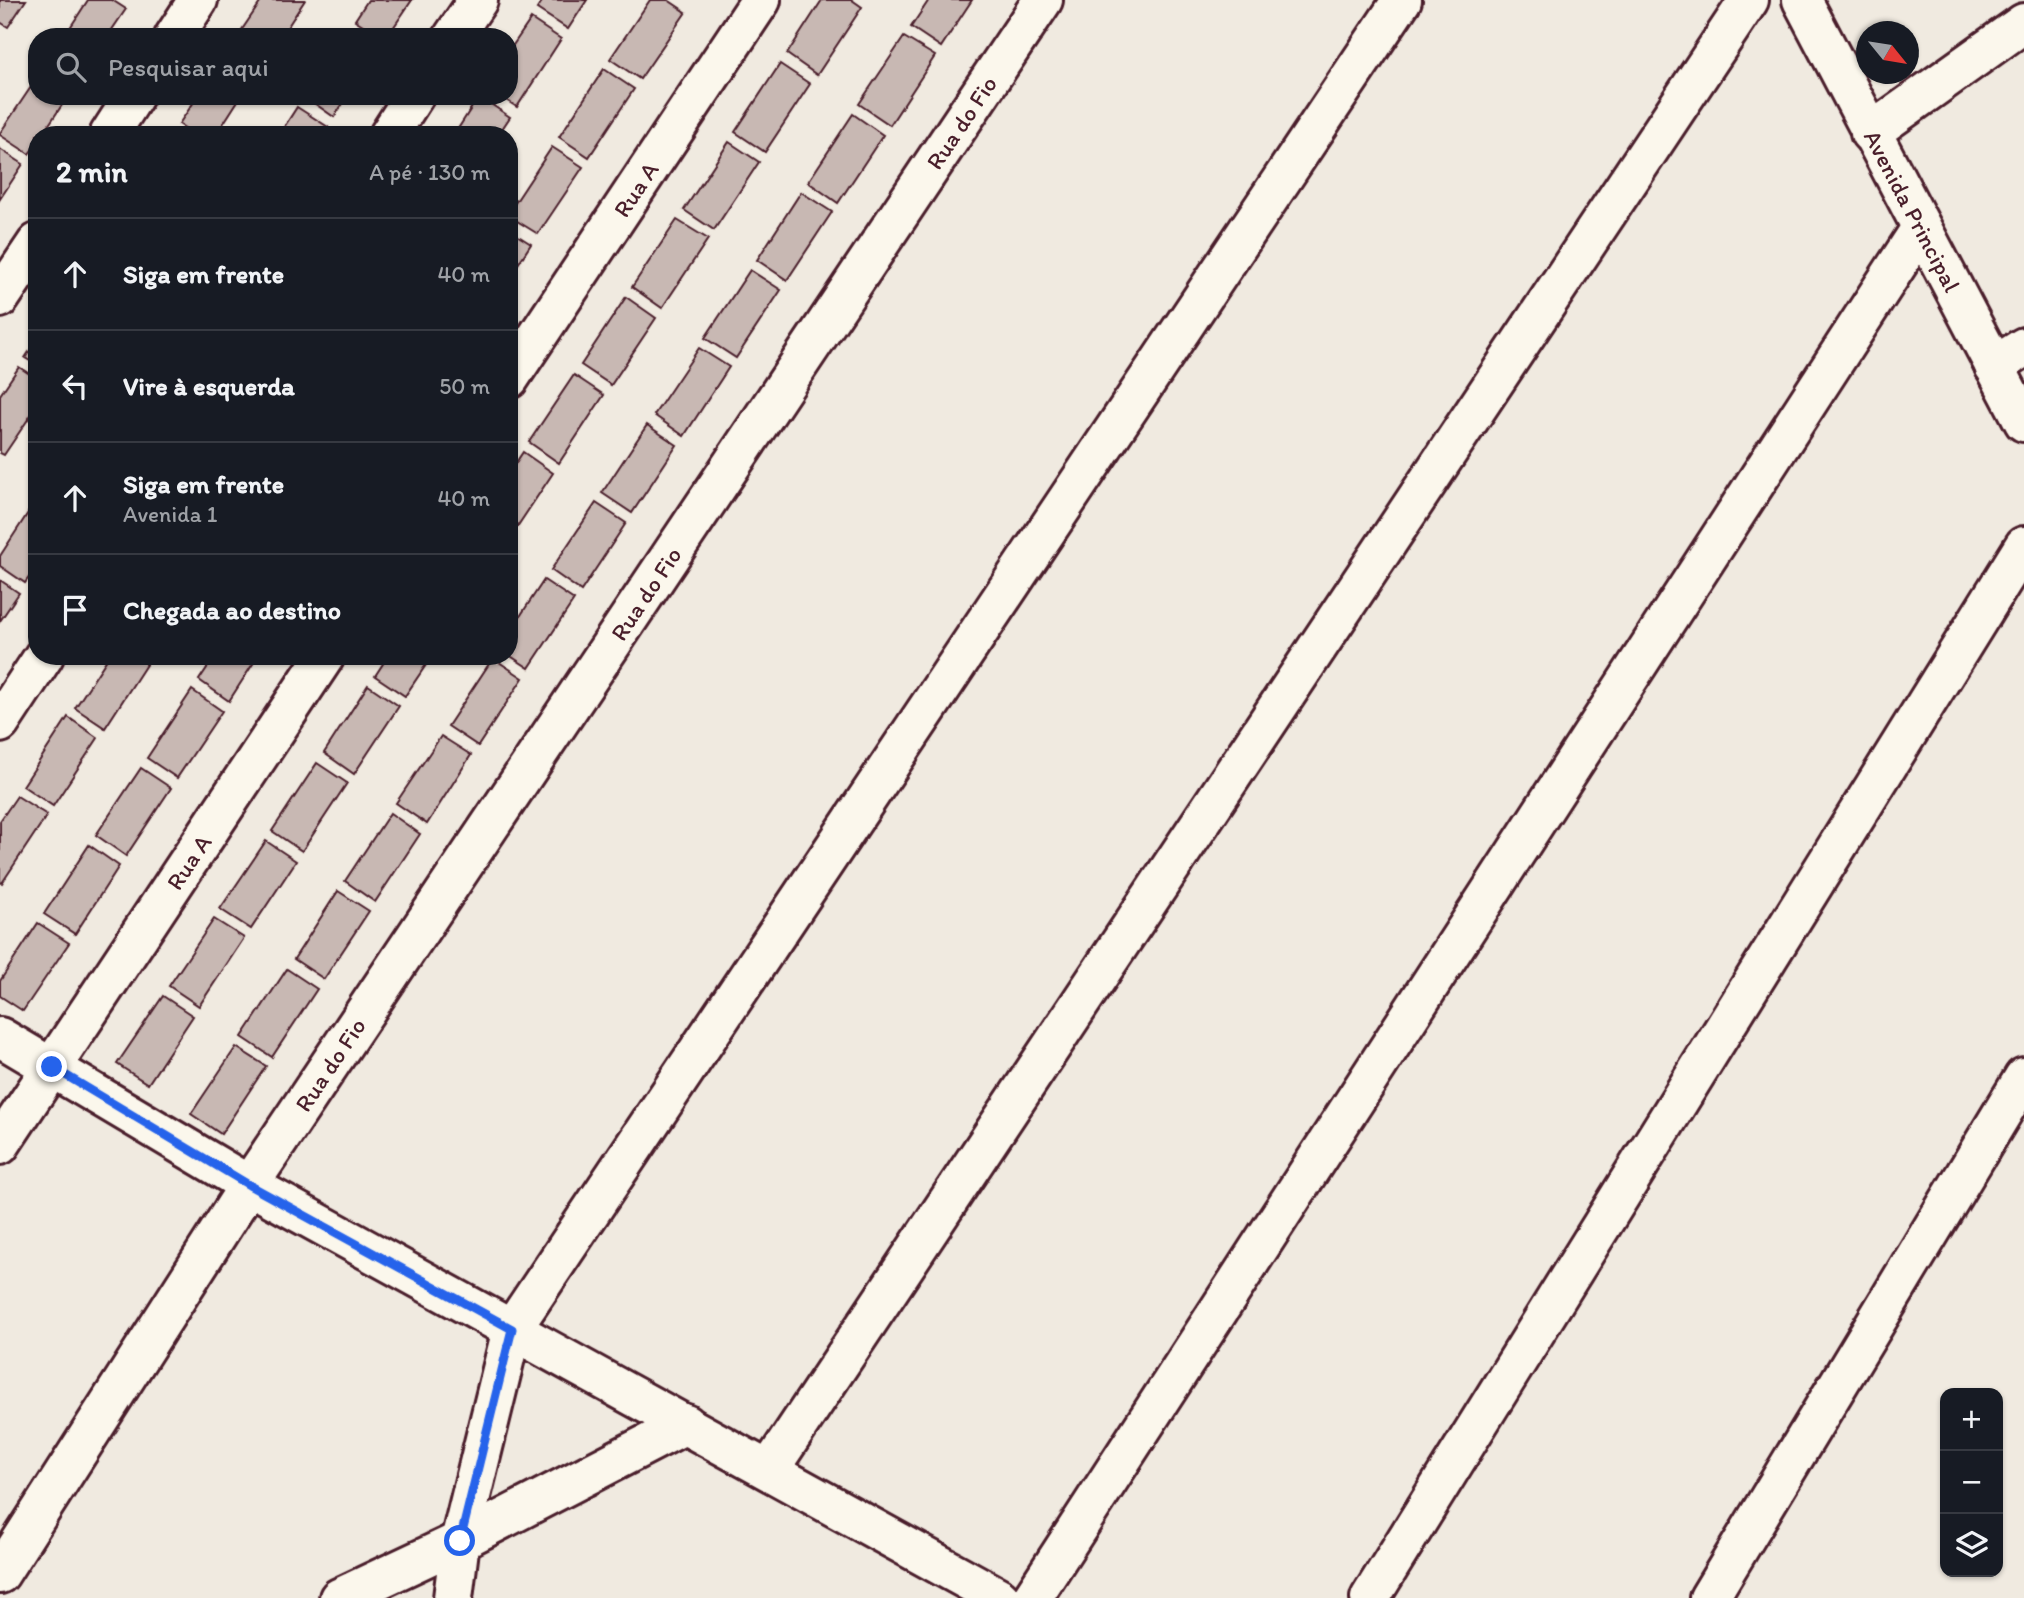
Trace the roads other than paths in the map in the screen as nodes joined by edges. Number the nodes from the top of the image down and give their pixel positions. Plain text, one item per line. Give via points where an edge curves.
1 (198, 0) edge
2 (478, 0) edge
3 (761, 0) edge
4 (1043, 0) edge
5 (1402, 0) edge
6 (1749, 0) edge
7 (1801, 0) edge
8 (2024, 23) edge
9 (180, 28) edge
10 (459, 28) edge
11 (128, 105) edge
12 (408, 105) edge
13 (115, 126) edge
14 (395, 126) edge
15 (1870, 132) junction
16 (1921, 228) junction
17 (28, 256) edge
18 (0, 298) edge
19 (2009, 357) edge
20 (518, 365) edge
21 (2024, 422) edge
22 (2024, 546) edge
23 (38, 665) edge
24 (319, 665) edge
25 (0, 723) edge
26 (0, 1037) edge
27 (52, 1067) junction
28 (2024, 1077) edge
29 (0, 1145) edge
30 (249, 1185) junction
31 (512, 1329) junction
32 (686, 1424) junction
33 (769, 1470) junction
34 (460, 1541) junction
35 (0, 1574) edge
36 (984, 1595) edge
37 (339, 1598) edge
38 (453, 1598) edge
39 (1032, 1598) edge
40 (1370, 1598) edge
41 (1709, 1598) edge

1 - 9 street
2 - 10 street
3 - 20 street, Rua A
4 - 30 street, Rua do Fio
5 - 31 street
6 - 33 street
7 - 15 street, Avenida Principal
8 - 15 street
11 - 13 street
12 - 14 street
15 - 16 street, Avenida Principal
16 - 19 street, Avenida Principal
16 - 39 street
17 - 18 street
19 - 21 street, Avenida Principal
22 - 40 street
23 - 25 street
24 - 27 street, Rua A
26 - 27 street
27 - 29 street, Rua A
27 - 30 street
28 - 41 street
30 - 31 street
30 - 35 street, Rua do Fio
31 - 32 street
31 - 34 street
32 - 33 street
32 - 34 street
33 - 36 street
34 - 37 street
34 - 38 street

